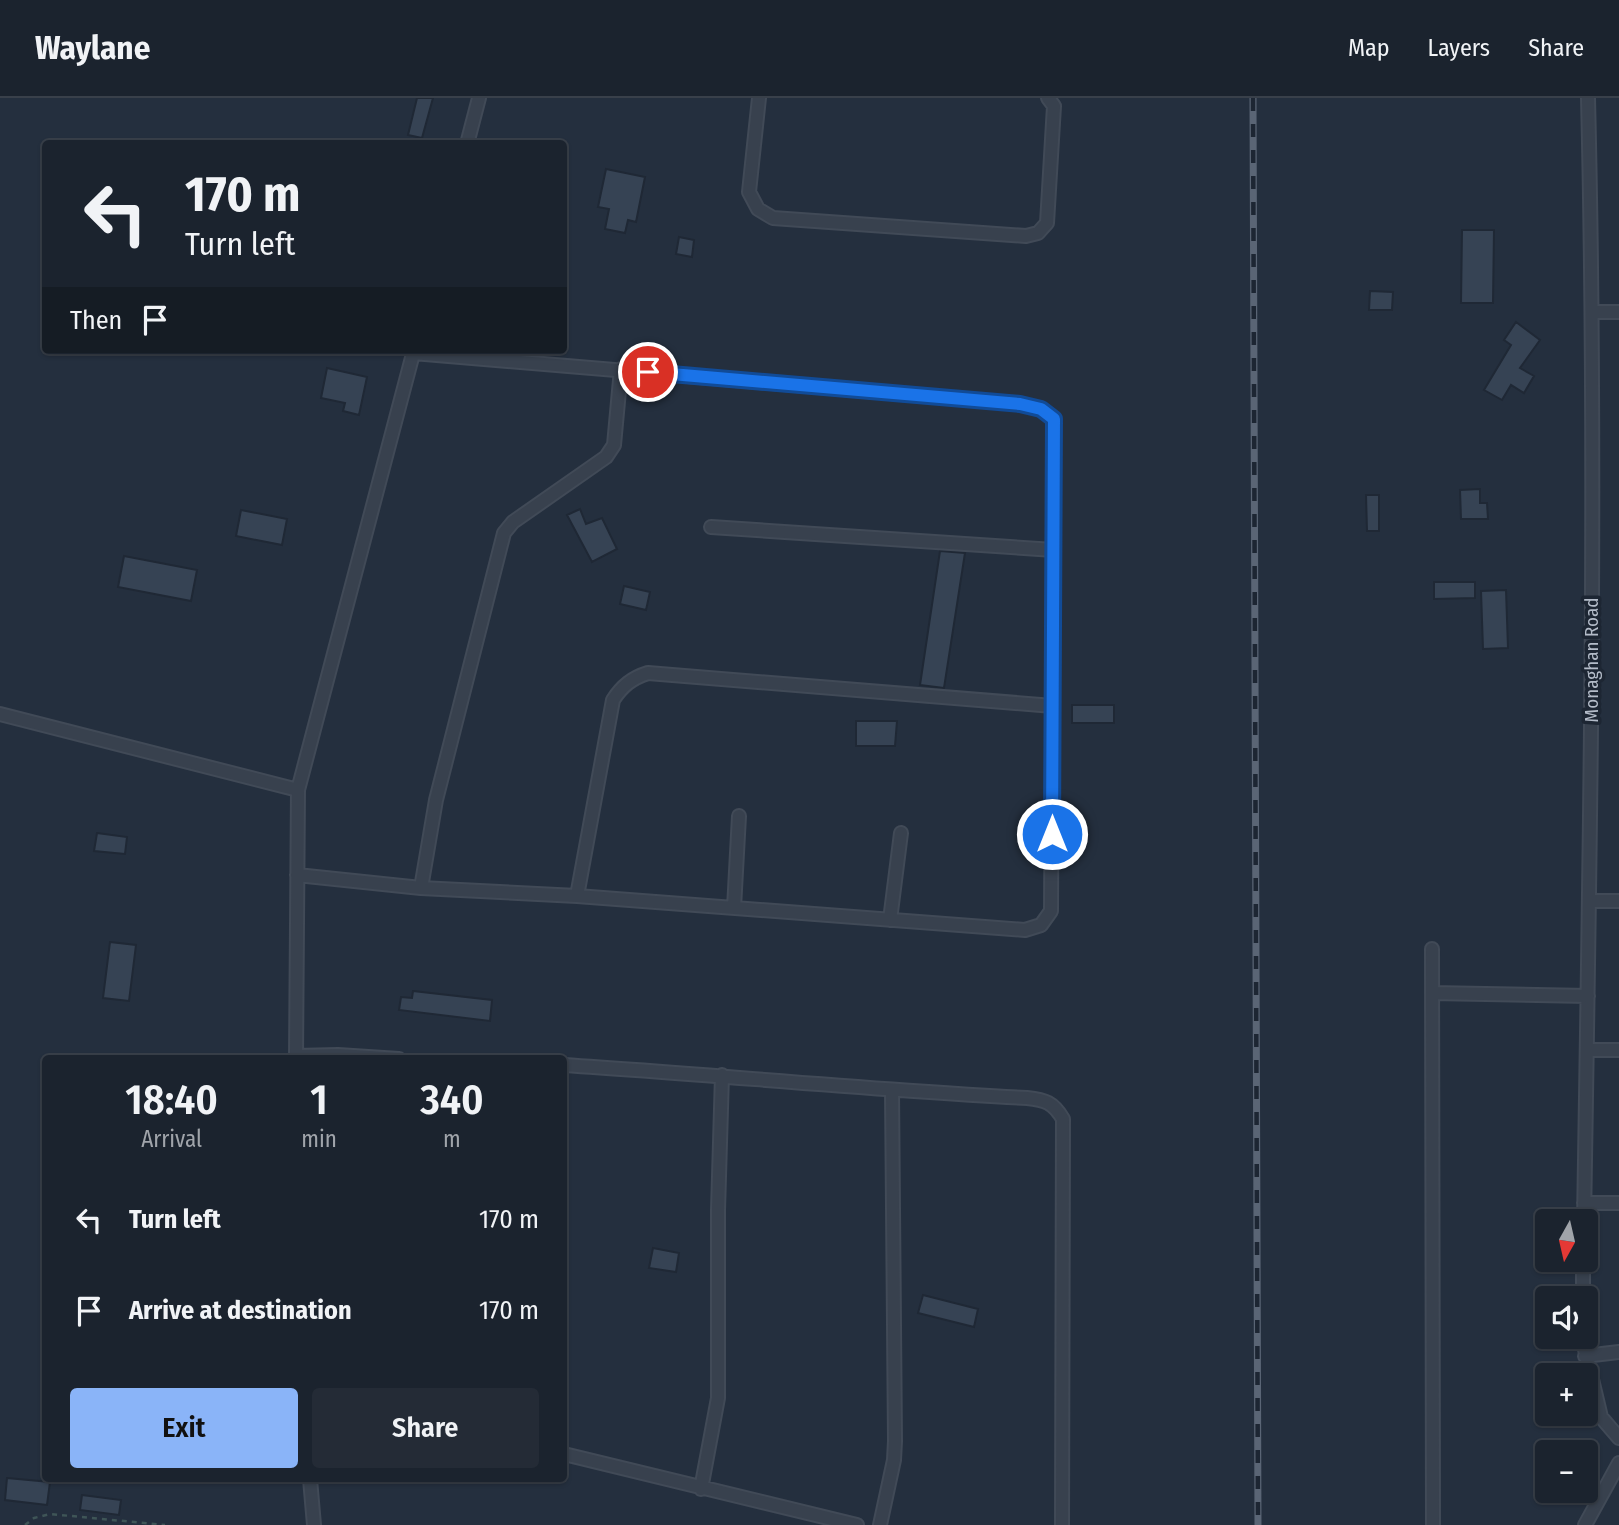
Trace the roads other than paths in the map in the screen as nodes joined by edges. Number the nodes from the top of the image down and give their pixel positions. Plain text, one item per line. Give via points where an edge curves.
1 (479, 98) edge
2 (759, 98) edge
3 (1048, 98) edge
4 (1588, 98) edge
5 (468, 140) edge
6 (1593, 312) junction
7 (1619, 312) edge
8 (413, 354) edge
9 (438, 354) edge
10 (621, 369) junction
11 (711, 527) dead end
12 (1054, 550) junction
13 (1053, 706) junction
14 (0, 714) edge
15 (298, 790) junction
16 (739, 816) dead end
17 (901, 833) dead end
18 (297, 875) junction
19 (421, 888) junction
20 (577, 896) junction
21 (1589, 901) junction
22 (1619, 901) edge
23 (734, 908) junction
24 (890, 920) junction
25 (1432, 949) dead end
26 (1432, 993) junction
27 (1588, 996) junction
28 (1587, 1050) junction
29 (1619, 1050) edge
30 (296, 1055) edge
31 (567, 1065) edge
32 (722, 1075) junction
33 (892, 1091) junction
34 (1584, 1203) junction
35 (1619, 1203) edge
36 (1584, 1209) edge
37 (1585, 1349) edge
38 (1619, 1352) edge
39 (1586, 1356) junction
40 (1619, 1438) edge
41 (567, 1455) edge
42 (1619, 1463) edge
43 (310, 1482) edge
44 (701, 1489) junction
45 (314, 1525) edge
46 (857, 1525) edge
47 (880, 1525) edge
48 (1062, 1525) edge
49 (1433, 1525) edge
50 (1585, 1525) edge

1 - 5 street
2 - 3 street via 749,192 765,214 1026,236 1038,233 1046,223 1054,106
4 - 6 street, Monaghan Road
6 - 7 street
6 - 21 street, Monaghan Road
8 - 15 street
9 - 10 street
10 - 12 street via 1041,409 1054,419
10 - 19 street via 614,445 606,457 513,522 501,541 436,800
11 - 12 street
12 - 13 street
13 - 20 street via 648,673 636,676 613,701
13 - 24 street via 1048,919 1025,930
14 - 15 street
15 - 18 street
16 - 23 street
17 - 24 street
18 - 19 street
18 - 30 street
19 - 20 street
20 - 23 street
21 - 22 street
21 - 27 street, Monaghan Road
23 - 24 street
25 - 26 street
26 - 27 street
26 - 49 street
27 - 28 street, Monaghan Road
28 - 29 street
28 - 34 street, Monaghan Road
31 - 32 street
32 - 33 street
32 - 44 street via 718,1398
33 - 47 street via 895,1441
33 - 48 street via 1046,1100 1063,1119
34 - 35 street
34 - 36 street, Monaghan Road
37 - 39 street
38 - 39 street
39 - 40 street via 1601,1417
41 - 44 street
42 - 50 street
43 - 45 street
44 - 46 street

